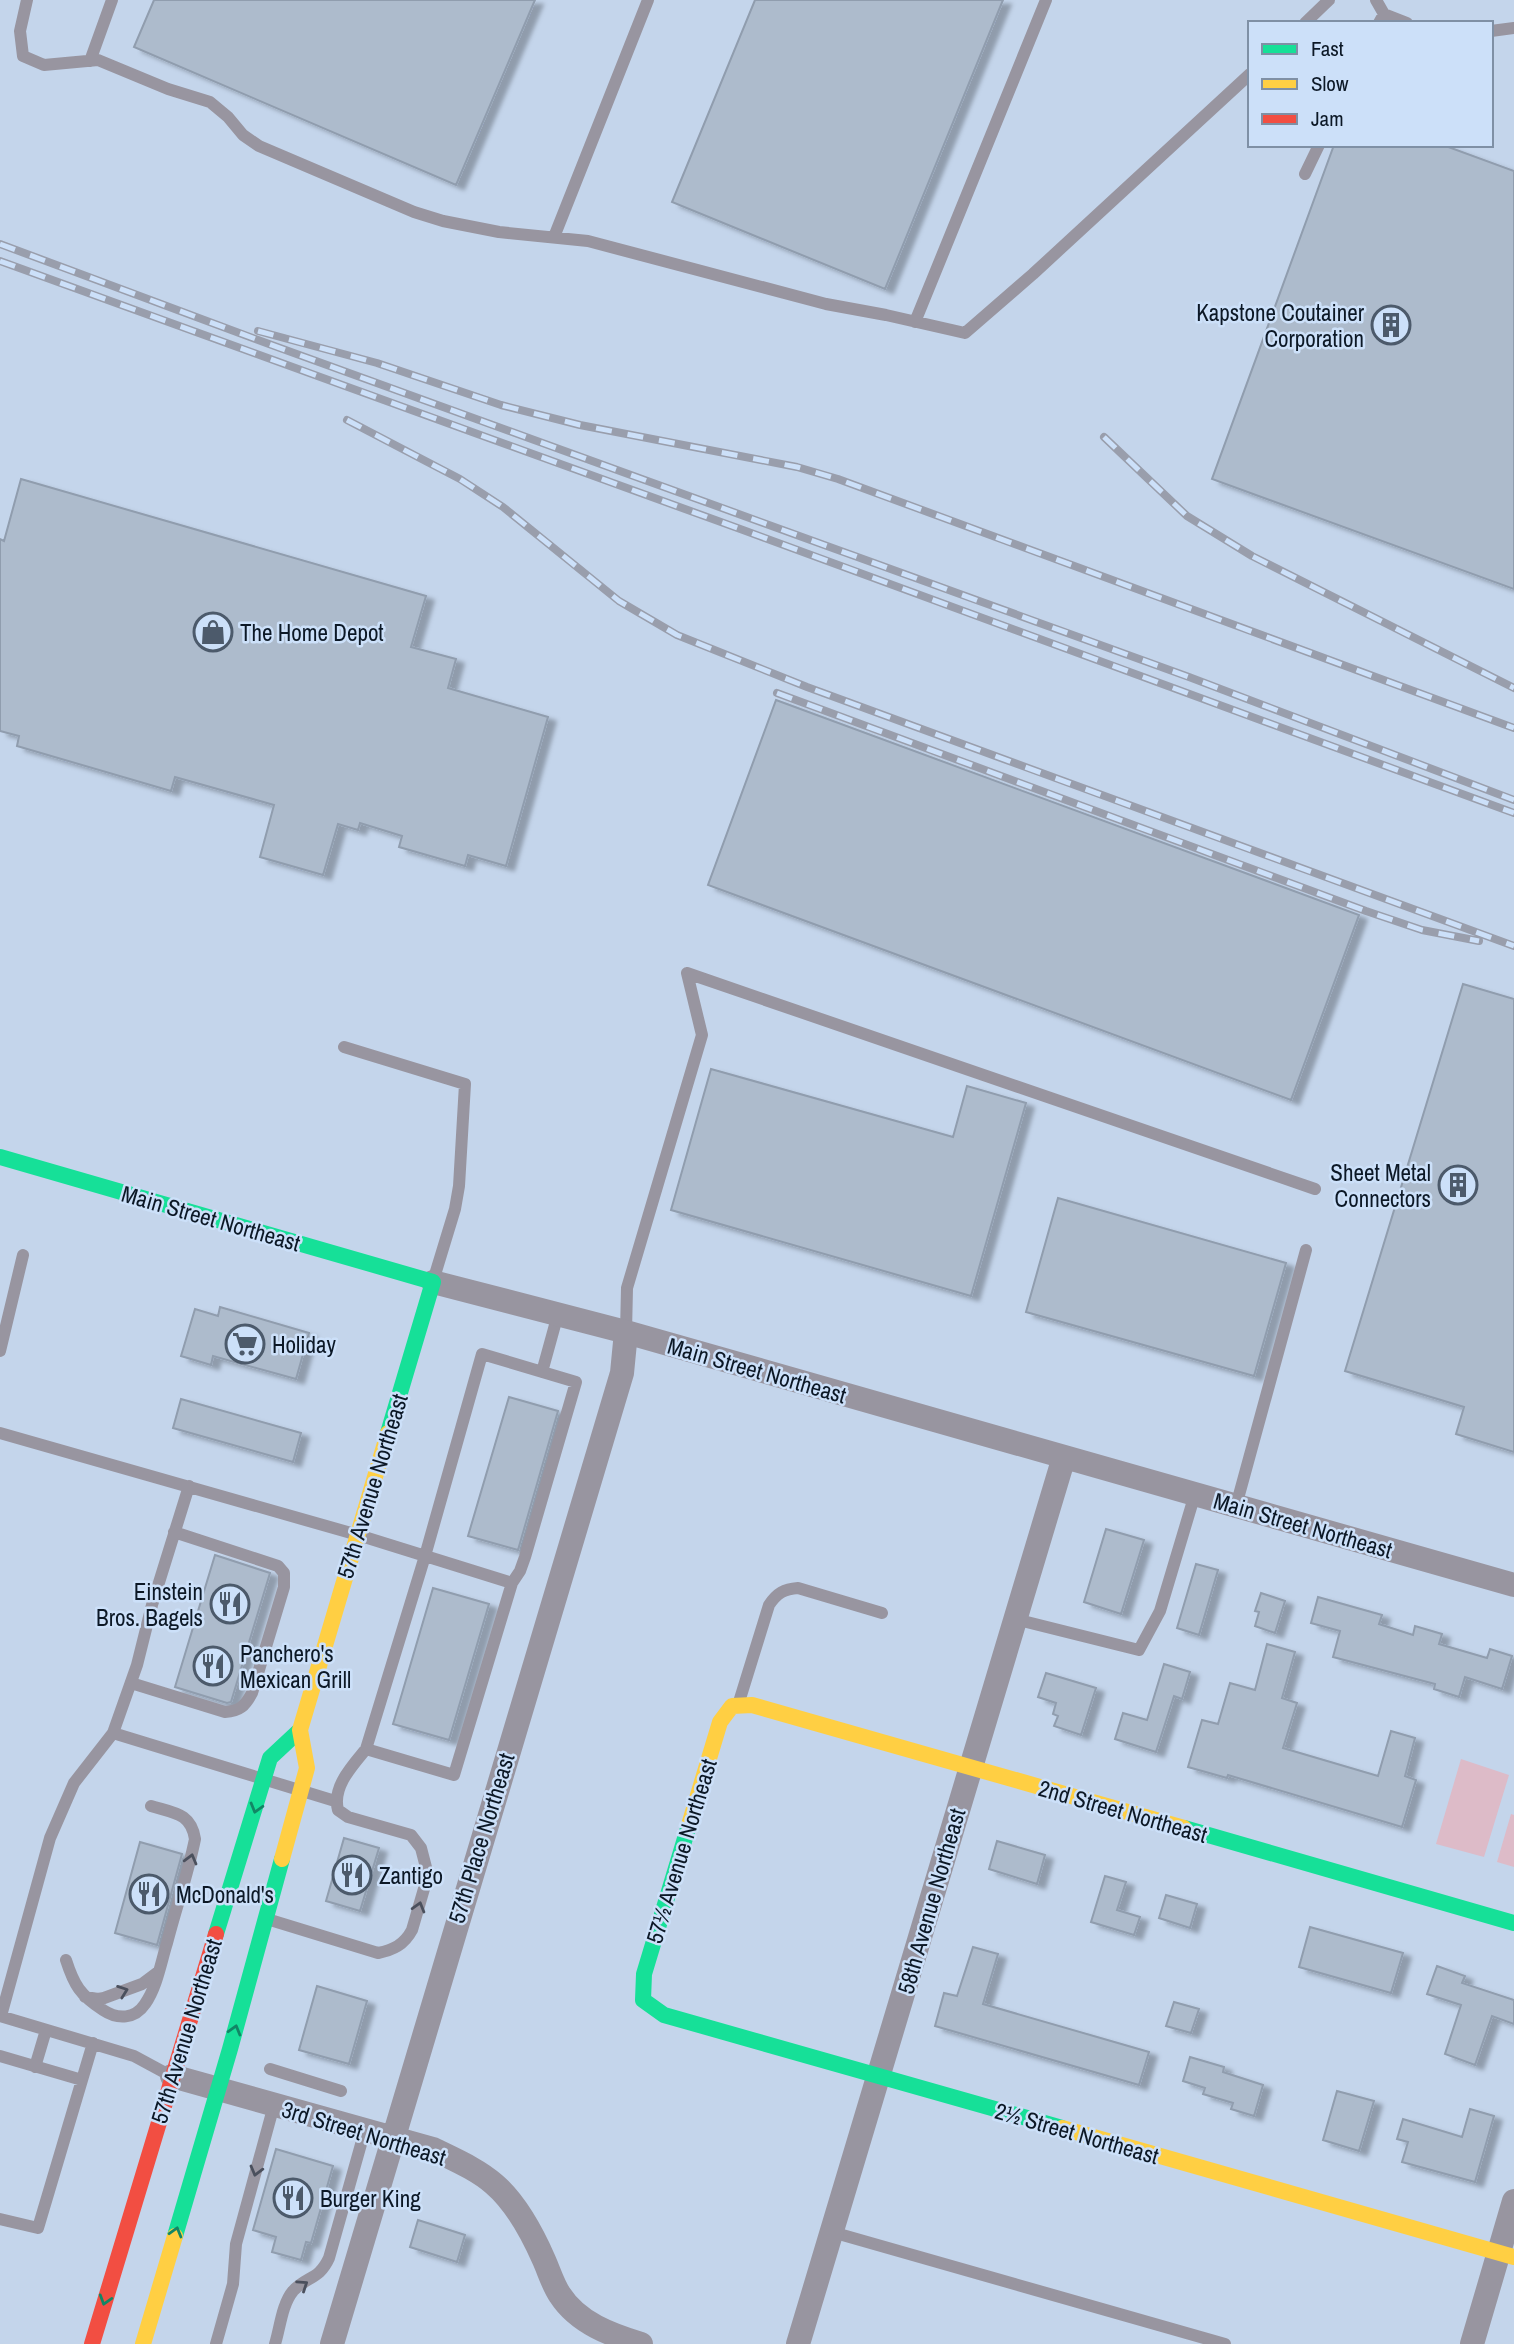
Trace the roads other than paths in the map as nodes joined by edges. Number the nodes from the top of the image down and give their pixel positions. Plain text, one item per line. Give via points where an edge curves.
1 (27, 0) edge
2 (112, 0) edge
3 (648, 0) edge
4 (1046, 0) edge
5 (1329, 0) edge
6 (1376, 0) edge
7 (1382, 18) edge
8 (1308, 21) edge
9 (1514, 28) edge
10 (1493, 31) edge
11 (90, 61) junction
12 (1248, 76) edge
13 (1318, 147) edge
14 (1305, 174) dead end
15 (554, 237) junction
16 (915, 322) junction
17 (344, 1047) dead end
18 (0, 1157) edge
19 (1315, 1189) dead end
20 (1306, 1250) dead end
21 (23, 1255) dead end
22 (433, 1282) junction
23 (558, 1314) junction
24 (626, 1332) junction
25 (0, 1351) edge
26 (542, 1372) junction
27 (0, 1433) edge
28 (1064, 1457) junction
29 (189, 1486) junction
30 (1195, 1494) junction
31 (1236, 1506) junction
32 (174, 1532) junction
33 (358, 1535) junction
34 (425, 1556) junction
35 (512, 1583) junction
36 (1514, 1585) edge
37 (882, 1613) dead end
38 (1015, 1619) junction
39 (131, 1683) junction
40 (735, 1706) junction
41 (300, 1730) junction
42 (113, 1733) junction
43 (366, 1749) junction
44 (970, 1768) junction
45 (264, 1779) junction
46 (300, 1790) junction
47 (335, 1801) junction
48 (151, 1806) dead end
49 (266, 1919) junction
50 (1514, 1923) edge
51 (66, 1960) dead end
52 (158, 1972) junction
53 (84, 1996) junction
54 (643, 2000) joint
55 (1, 2016) edge
56 (46, 2030) junction
57 (93, 2043) junction
58 (0, 2056) edge
59 (35, 2067) junction
60 (270, 2069) dead end
61 (172, 2076) junction
62 (878, 2077) junction
63 (82, 2080) junction
64 (218, 2090) junction
65 (341, 2091) dead end
66 (274, 2105) junction
67 (365, 2130) junction
68 (392, 2137) junction
69 (1514, 2201) edge
70 (0, 2219) edge
71 (832, 2232) junction
72 (1506, 2255) edge
73 (92, 2344) edge
74 (142, 2344) edge
75 (216, 2344) edge
76 (275, 2344) edge
77 (332, 2344) edge
78 (641, 2344) edge
79 (798, 2344) edge
80 (1224, 2344) edge
81 (1472, 2344) edge

1 - 11 lane via 20,32 23,56 44,65
2 - 11 lane
3 - 15 lane
4 - 16 lane
5 - 8 lane
6 - 7 lane
9 - 10 lane
11 - 15 lane via 98,60 210,102 259,146 414,212 499,232
12 - 16 lane via 965,333
13 - 14 lane
15 - 16 lane via 588,241 826,304
17 - 22 lane via 465,1084 459,1186
18 - 22 street, Main Street Northeast
19 - 24 lane via 687,972 702,1035 627,1288
20 - 31 lane
21 - 25 lane
22 - 23 street, Main Street Northeast
22 - 33 street, 57th Avenue Northeast
23 - 24 street, Main Street Northeast
23 - 26 lane
24 - 28 street, Main Street Northeast
24 - 68 street, 57th Place Northeast via 622,1373
26 - 34 lane via 482,1354
26 - 35 lane via 576,1382 523,1564
27 - 29 lane
28 - 30 street, Main Street Northeast
28 - 38 street, 58th Avenue Northeast
29 - 32 lane
29 - 33 lane
30 - 31 street, Main Street Northeast
30 - 38 lane via 1160,1612 1139,1650
31 - 36 street, Main Street Northeast
32 - 39 lane
32 - 39 lane via 278,1566 284,1573 284,1587 252,1693 236,1711 225,1712
33 - 34 lane
33 - 41 street, 57th Avenue Northeast
34 - 35 lane
34 - 43 lane
35 - 43 lane via 454,1776
37 - 40 lane via 798,1588 776,1595
38 - 44 street, 58th Avenue Northeast
39 - 42 lane
40 - 44 street, 2nd Street Northeast via 752,1705
40 - 54 street, 57½ Avenue Northeast via 720,1722 644,1975
41 - 45 street, 57th Avenue Northeast via 270,1758
41 - 46 street, 57th Avenue Northeast via 307,1768
42 - 45 lane
42 - 55 lane via 74,1783 50,1838
43 - 47 lane via 346,1773
44 - 50 street, 2nd Street Northeast
44 - 62 street, 58th Avenue Northeast
45 - 46 lane
45 -> 61 street, 57th Avenue Northeast
46 - 47 lane
46 - 49 street, 57th Avenue Northeast
49 -> 47 lane via 378,1953 400,1946 412,1930 428,1875 421,1848 411,1835 348,1816 338,1810
52 -> 48 lane via 195,1839 191,1823 181,1815
64 -> 49 street, 57th Avenue Northeast
51 - 53 lane via 75,1986
53 -> 52 lane via 104,1998 142,1984
52 - 53 lane via 145,2005 126,2017 109,2014
54 - 62 street, 2½ Street Northeast via 664,2015
55 - 56 lane
56 - 57 lane
56 - 59 lane
57 - 61 lane via 134,2056
57 - 63 lane
58 - 59 lane
59 - 63 lane
60 - 65 lane
61 - 64 street, 3rd Street Northeast
61 -> 73 street, 57th Avenue Northeast
62 - 71 street, 58th Avenue Northeast
62 - 72 street, 2½ Street Northeast
63 - 70 lane via 38,2228
64 - 66 street, 3rd Street Northeast
74 -> 64 street, 57th Avenue Northeast
66 - 67 street, 3rd Street Northeast
66 -> 75 lane via 236,2244 233,2284
67 - 68 street, 3rd Street Northeast
76 -> 67 lane via 294,2290 323,2271 330,2258
68 - 77 street, 57th Place Northeast
68 - 78 street, 3rd Street Northeast via 433,2149 494,2184 518,2213 560,2295 582,2318 607,2333
69 - 72 street
71 - 79 street, 58th Avenue Northeast
71 - 80 lane
72 - 81 street

